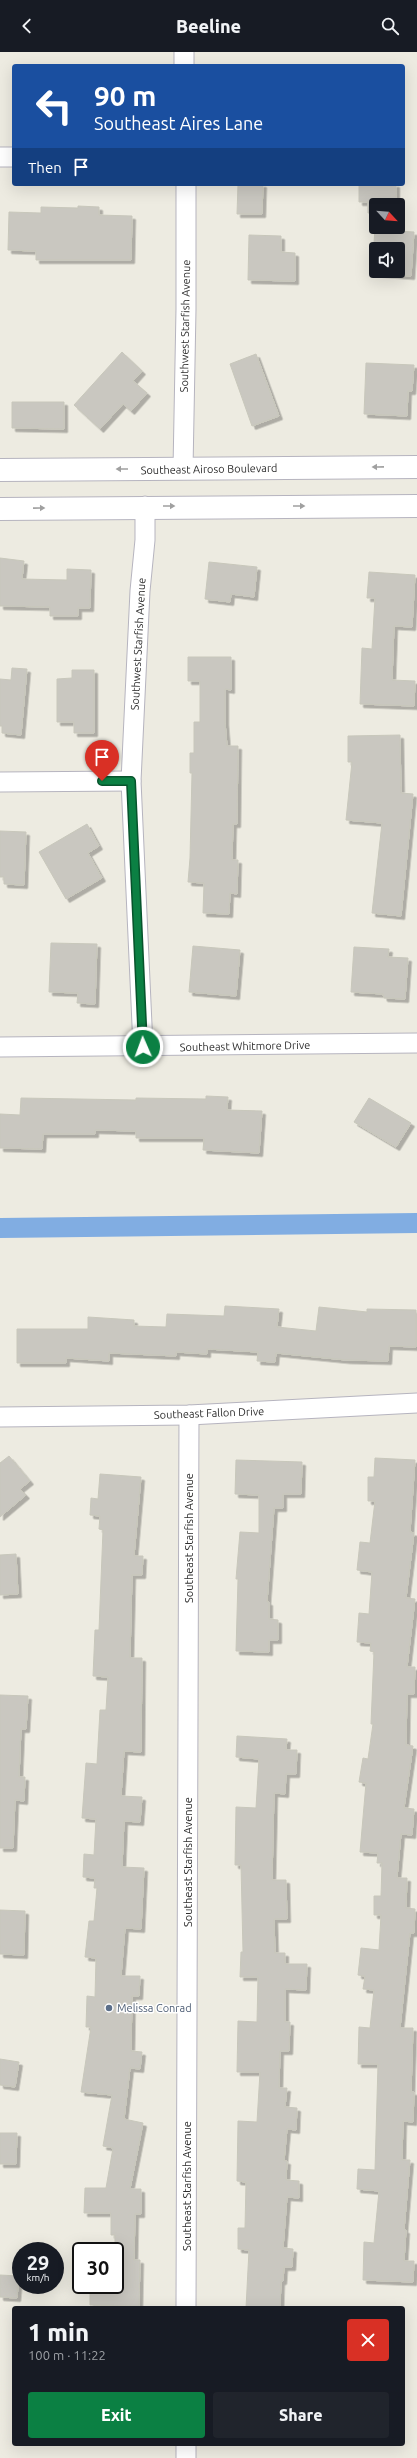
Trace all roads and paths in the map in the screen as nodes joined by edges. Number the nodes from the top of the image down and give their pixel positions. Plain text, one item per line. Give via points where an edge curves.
1 (184, 52) edge
2 (184, 64) edge
3 (0, 157) edge
4 (12, 157) edge
5 (186, 186) edge
6 (417, 467) edge
7 (183, 469) junction
8 (0, 470) edge
9 (145, 506) junction
10 (417, 506) edge
11 (0, 509) edge
12 (131, 781) junction
13 (0, 782) edge
14 (417, 1043) edge
15 (0, 1047) edge
16 (143, 1047) junction
17 (417, 1403) edge
18 (189, 1415) junction
19 (0, 1417) edge
20 (186, 2306) edge
21 (186, 2446) edge
22 (186, 2458) edge

1 - 2 street
3 - 4 street
5 - 7 street, Southwest Starfish Avenue
6 -> 7 main road, Southeast Airoso Boulevard
7 -> 8 main road, Southeast Airoso Boulevard
9 -> 10 main road
11 -> 9 main road
9 - 12 street, Southwest Starfish Avenue via 146,540 140,591
12 - 13 street
12 - 16 street
14 - 16 street, Southeast Whitmore Drive
15 - 16 street, Southeast Whitmore Drive
17 - 18 street, Southeast Fallon Drive
18 - 19 street, Southeast Fallon Drive
18 - 20 street, Southeast Starfish Avenue
21 - 22 street

